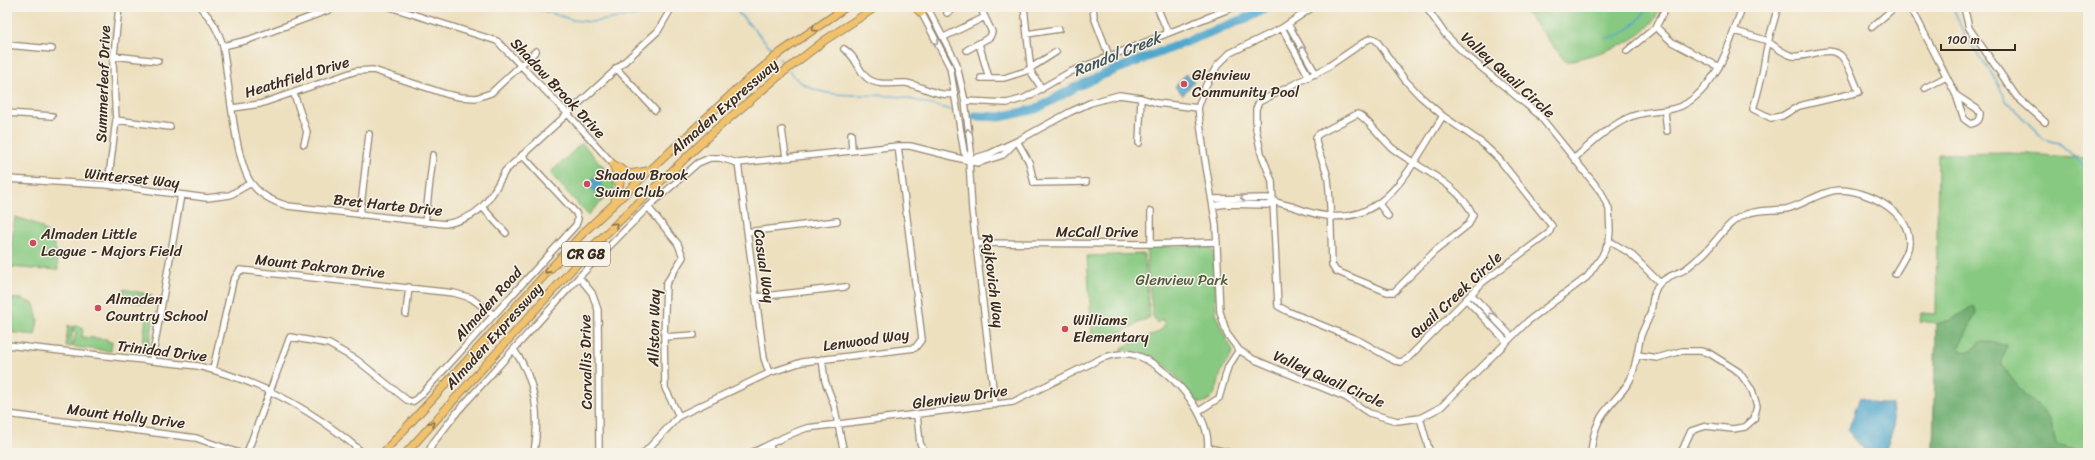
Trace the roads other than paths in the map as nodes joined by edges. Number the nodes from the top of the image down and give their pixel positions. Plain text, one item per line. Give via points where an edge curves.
1 (119, 7) edge
2 (200, 7) edge
3 (317, 7) edge
4 (337, 7) edge
5 (390, 7) edge
6 (672, 7) edge
7 (846, 7) edge
8 (876, 7) edge
9 (915, 7) edge
10 (927, 7) edge
11 (957, 7) edge
12 (980, 7) edge
13 (1024, 7) edge
14 (1093, 7) edge
15 (1157, 7) edge
16 (1234, 7) edge
17 (1313, 7) edge
18 (1426, 7) edge
19 (1666, 7) edge
20 (1742, 7) edge
21 (1779, 7) edge
22 (1895, 7) edge
23 (1908, 7) edge
24 (1964, 7) edge
25 (920, 10) edge
26 (947, 12) dead end
27 (320, 14) junction
28 (985, 17) junction
29 (1288, 24) junction
30 (1656, 27) junction
31 (1872, 27) dead end
32 (1282, 28) junction
33 (1059, 29) dead end
34 (1734, 31) junction
35 (1027, 34) junction
36 (1168, 34) junction
37 (944, 37) junction
38 (1768, 42) junction
39 (979, 44) junction
40 (7, 45) edge
41 (223, 46) junction
42 (52, 49) dead end
43 (844, 49) dead end
44 (966, 50) dead end
45 (536, 51) dead end
46 (1627, 51) dead end
47 (1056, 52) dead end
48 (114, 56) junction
49 (1109, 56) junction
50 (158, 60) dead end
51 (947, 62) junction
52 (522, 66) junction
53 (1719, 66) junction
54 (1031, 67) junction
55 (616, 68) junction
56 (1316, 74) junction
57 (1310, 77) junction
58 (1946, 77) junction
59 (982, 78) dead end
60 (988, 78) junction
61 (1925, 88) dead end
62 (1042, 89) junction
63 (294, 94) junction
64 (955, 94) junction
65 (1956, 95) junction
66 (1141, 98) junction
67 (965, 101) junction
68 (232, 108) junction
69 (1198, 108) junction
70 (655, 110) dead end
71 (7, 112) edge
72 (958, 112) junction
73 (1665, 112) junction
74 (568, 114) junction
75 (52, 116) dead end
76 (1443, 116) junction
77 (116, 120) junction
78 (2045, 122) dead end
79 (170, 127) dead end
80 (782, 130) dead end
81 (1667, 131) dead end
82 (369, 134) dead end
83 (850, 134) dead end
84 (1017, 141) junction
85 (1139, 143) dead end
86 (304, 144) dead end
87 (898, 146) junction
88 (852, 150) junction
89 (433, 155) dead end
90 (522, 155) junction
91 (786, 157) junction
92 (1575, 158) junction
93 (969, 160) junction
94 (1413, 162) junction
95 (738, 163) junction
96 (613, 164) junction
97 (648, 171) junction
98 (7, 179) edge
99 (1086, 182) dead end
100 (251, 183) junction
101 (108, 185) junction
102 (181, 195) junction
103 (1212, 199) junction
104 (1273, 202) junction
105 (614, 203) junction
106 (1379, 204) junction
107 (1213, 206) junction
108 (648, 207) junction
109 (483, 208) junction
110 (1151, 211) dead end
111 (360, 215) junction
112 (1330, 216) junction
113 (1388, 216) dead end
114 (837, 221) dead end
115 (425, 223) junction
116 (747, 232) junction
117 (506, 233) dead end
118 (1609, 241) junction
119 (1217, 242) junction
120 (976, 243) junction
121 (1151, 244) junction
122 (1895, 274) dead end
123 (579, 278) junction
124 (1660, 283) junction
125 (409, 287) junction
126 (845, 287) dead end
127 (1471, 294) junction
128 (756, 297) junction
129 (1466, 299) junction
130 (406, 314) dead end
131 (494, 314) junction
132 (694, 335) dead end
133 (1511, 336) junction
134 (664, 337) junction
135 (1506, 340) junction
136 (7, 345) edge
137 (514, 350) junction
138 (1239, 350) junction
139 (1638, 355) junction
140 (822, 359) junction
141 (152, 360) junction
142 (213, 369) junction
143 (769, 373) junction
144 (271, 391) junction
145 (995, 406) junction
146 (1199, 411) junction
147 (7, 414) edge
148 (679, 416) junction
149 (917, 416) junction
150 (1420, 418) junction
151 (836, 424) junction
152 (769, 445) junction
153 (1208, 451) edge
154 (408, 452) edge
155 (239, 453) edge
156 (247, 453) edge
157 (363, 453) edge
158 (383, 453) edge
159 (431, 453) edge
160 (534, 453) edge
161 (599, 453) edge
162 (644, 453) edge
163 (751, 453) edge
164 (773, 453) edge
165 (844, 453) edge
166 (925, 453) edge
167 (1231, 453) edge
168 (1430, 453) edge
169 (1591, 453) edge
170 (1681, 453) edge

1 - 48 street, Summerleaf Drive
2 - 41 street, Bret Harte Drive via 218,30
3 - 27 street
4 - 27 street
5 - 52 street, Shadow Brook Drive via 497,41
6 - 55 street, Bret Harte Drive via 658,31
7 -> 97 main road, Almaden Expressway / CR G8 via 780,53
154 -> 8 main road, Almaden Expressway / CR G8 via 593,246 714,131 783,72 825,40
9 - 25 main road
10 - 37 street, Rajkovich Way
11 - 26 street
12 - 28 street
13 - 35 street
14 - 49 street via 1094,17
15 - 36 street
16 - 36 street
17 - 29 street, Valley Quail Circle
18 - 92 street, Valley Quail Circle via 1445,34 1466,55 1539,115
19 - 30 street
20 - 34 street
21 - 38 street
22 - 31 street
23 - 58 street via 1915,15
24 - 78 street via 1969,28 2018,97
25 -> 51 street, Rajkovich Way
27 - 41 street via 248,40
28 - 37 street
28 - 39 street via 992,32 990,38
29 - 32 street, Valley Quail Circle
56 -> 29 street
30 - 46 street
30 - 53 street via 1672,42
32 - 57 street
32 - 69 street, Valley Quail Circle via 1230,53 1217,66 1206,85
33 - 35 street
34 - 38 street
34 - 53 street
35 - 54 street
36 - 49 street
37 - 67 street, Rajkovich Way via 956,62
38 - 38 street via 1763,78 1753,109 1771,118 1782,116 1799,106 1859,92 1843,58 1836,52 1825,50 1806,56 1791,56
39 - 44 street
39 - 60 street
40 - 42 street
41 - 68 street, Bret Harte Drive
43 - 64 street via 852,54 867,78 882,84 907,83 941,94
45 - 52 street, Heathfield Drive
47 - 54 street
48 - 50 street
48 - 77 street, Summerleaf Drive
49 - 62 street via 1070,72
51 - 64 street, Rajkovich Way
51 - 67 street via 954,72 959,96
52 - 63 street, Heathfield Drive via 491,93 476,98 446,94 373,70 356,71
52 - 74 street, Shadow Brook Drive
53 - 73 street via 1707,87 1686,104
54 - 60 street via 1004,78
54 - 62 street via 1031,72
55 - 70 street
55 - 74 street, Bret Harte Drive
56 - 57 street, Quail Creek Circle
56 - 76 street, Quail Creek Circle via 1372,38 1405,80
57 - 104 street, Quail Creek Circle via 1257,105 1256,129 1261,153 1272,181
58 - 61 street
58 - 65 street
59 - 60 street
62 - 67 street via 1025,98 1007,103
63 - 68 street, Heathfield Drive via 260,104
63 - 86 street via 307,132
64 - 72 street, Rajkovich Way
65 - 65 street via 1964,120 1971,124 1976,123 1980,119 1980,113
66 - 69 street via 1157,103
66 - 84 street via 1119,95 1090,103
66 - 85 street
67 - 72 street
93 -> 67 street, Rajkovich Way via 971,151
68 - 100 street, Bret Harte Drive via 242,164
69 - 103 street, Valley Quail Circle
71 - 75 street
72 - 93 street, Rajkovich Way via 964,152
73 - 81 street
73 - 92 street via 1639,114 1619,123
74 - 90 street, Bret Harte Drive
74 - 96 street, Shadow Brook Drive
76 - 94 street
76 - 127 street, Quail Creek Circle via 1482,143 1499,159 1552,226 1549,233 1513,258
77 - 79 street
77 - 101 street, Summerleaf Drive
80 - 91 street
82 - 111 street
83 - 88 street
84 - 93 street via 1003,155 978,163
84 - 99 street via 1029,162 1034,183
87 - 88 street
87 - 93 street via 910,146
87 - 140 street, Lenwood Way via 922,339 915,348
88 - 91 street
89 - 115 street
90 - 109 street, Bret Harte Drive via 505,171
90 - 131 street, Almaden Road via 576,213 578,219 574,228
91 - 95 street
92 - 118 street, Valley Quail Circle via 1601,192 1609,209
93 - 120 street, Rajkovich Way
94 - 106 street via 1397,186
94 - 112 street via 1383,140 1360,114 1353,115 1319,134 1316,141 1328,178
94 - 112 street via 1457,195 1471,211 1473,218 1435,251 1397,291 1387,292 1333,269
95 - 108 street via 720,158 704,160 692,167
95 - 116 street, Casual Way
96 - 97 main road via 629,174
96 - 105 main road via 620,182
97 - 105 main road, Almaden Expressway / CR G8
98 - 101 street, Winterset Way
100 - 102 street, Winterset Way via 230,195 218,198
100 - 111 street, Bret Harte Drive via 272,201 288,206
101 - 102 street, Winterset Way
102 - 141 street
104 -> 103 street via 1268,198
103 - 107 street, Valley Quail Circle
104 - 107 street via 1268,205
104 - 112 street via 1313,214
104 - 129 street, Quail Creek Circle via 1277,303 1281,309 1360,341 1401,362 1407,359
105 -> 158 main road, Almaden Expressway / CR G8 via 583,232
106 - 112 street via 1353,215
106 - 113 street
107 - 119 street, Valley Quail Circle
108 - 123 street
108 - 134 street, Allston Way via 678,244 683,257 666,284
109 - 115 street, Bret Harte Drive via 458,222
109 - 117 street
110 - 121 street
111 - 115 street, Bret Harte Drive
114 - 116 street
116 - 128 street, Casual Way
118 - 124 street via 1630,253
118 - 133 street, Valley Quail Circle via 1602,256 1587,276
119 - 121 street, McCall Drive
119 - 138 street, Valley Quail Circle via 1220,312 1227,334
120 - 121 street, McCall Drive
120 - 145 street, Rajkovich Way
122 - 124 street via 1906,254 1909,241 1903,222 1876,198 1858,191 1838,190 1821,194 1786,209 1747,213 1735,221 1684,270
123 - 137 street
123 - 161 street, Corvallis Drive via 592,294 598,310
124 - 139 street via 1655,290 1651,311 1640,338
125 - 130 street
125 - 131 street, Mount Pakron Drive via 461,294
125 - 142 street, Mount Pakron Drive via 240,270 233,281
126 - 128 street
127 - 129 street, Quail Creek Circle
133 -> 127 street
128 - 143 street, Casual Way via 764,358
129 - 135 street
131 - 144 street, Almaden Road via 412,402 357,360 329,344 290,337
132 - 134 street
133 - 135 street, Valley Quail Circle
134 - 148 street, Allston Way via 665,388
135 - 150 street, Valley Quail Circle via 1440,407
136 - 141 street, Trinidad Drive
137 - 159 street via 432,443
137 - 160 street via 524,364 533,390 536,410
138 - 146 street via 1228,367 1219,398
138 - 150 street, Valley Quail Circle via 1253,359 1345,397 1369,413 1397,421
139 - 169 street via 1630,380 1599,420 1592,439
139 - 170 street via 1657,358 1682,351 1709,353 1739,372 1752,390 1757,406 1754,419 1745,427 1733,429 1706,426 1690,431
140 - 143 street, Lenwood Way via 802,362
140 - 151 street via 825,382 834,405
141 - 142 street, Trinidad Drive
142 - 144 street, Trinidad Drive
143 - 148 street, Lenwood Way
144 - 156 street
144 - 157 street, Trinidad Drive via 326,423
145 - 146 street, Glenview Drive via 1013,402 1102,358 1134,354 1159,366
145 - 149 street, Glenview Drive
146 - 153 street, Glenview Drive
147 - 155 street, Mount Holly Drive via 196,438
148 - 162 street, Lenwood Way
149 - 151 street, Glenview Drive
149 - 166 street via 920,444
150 - 168 street
151 - 152 street, Glenview Drive via 790,433
151 - 165 street
152 - 163 street, Glenview Drive
152 - 164 street
153 - 167 street

